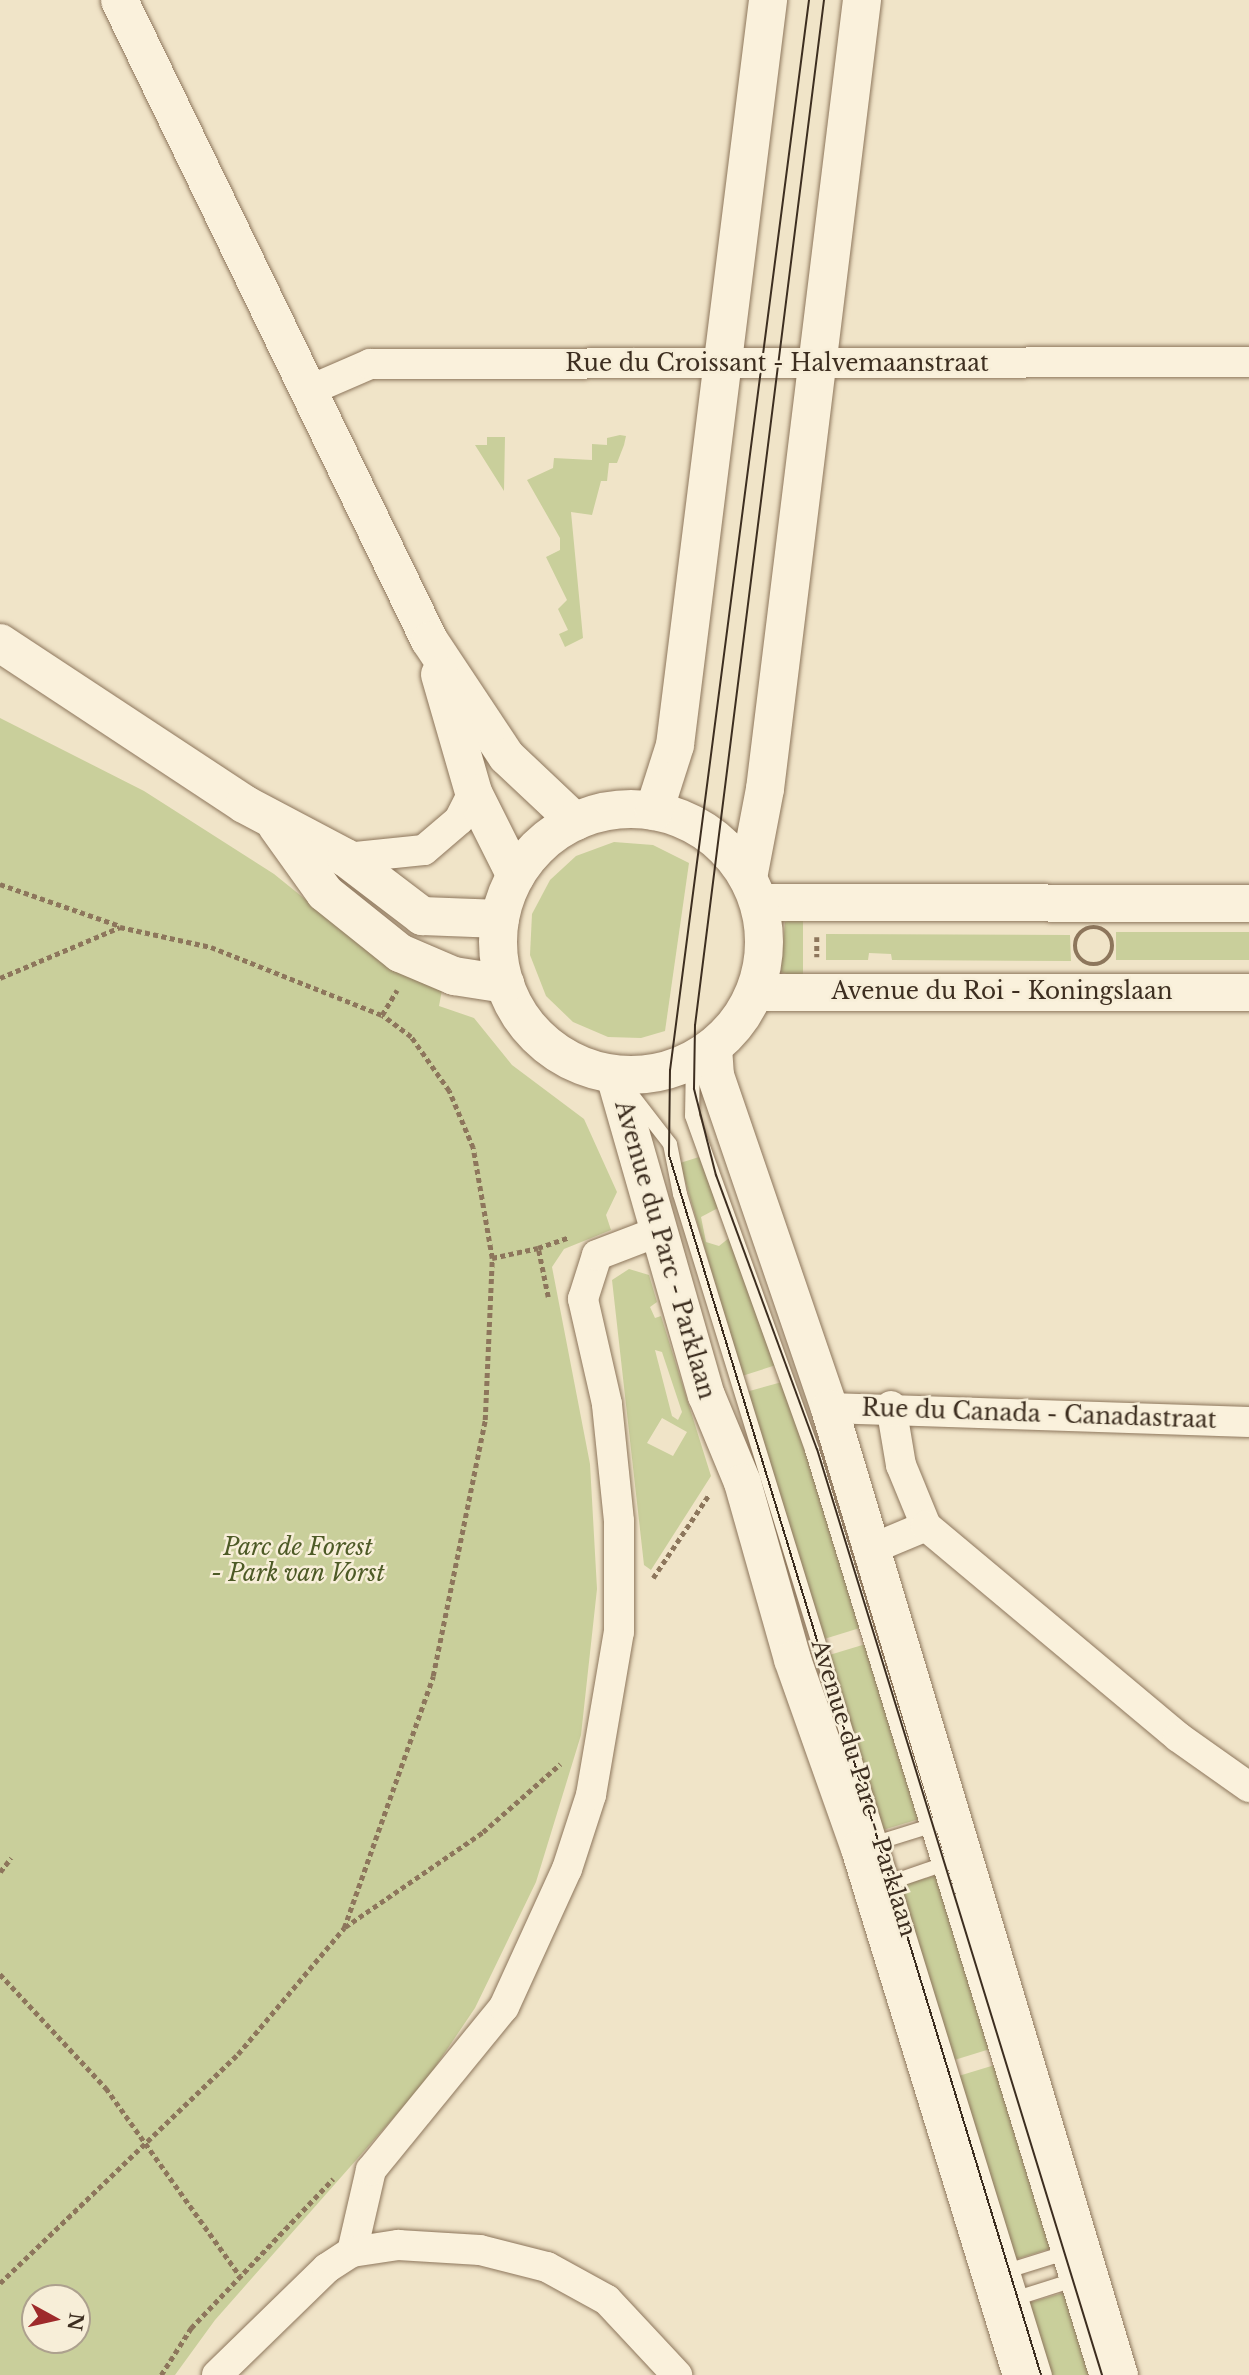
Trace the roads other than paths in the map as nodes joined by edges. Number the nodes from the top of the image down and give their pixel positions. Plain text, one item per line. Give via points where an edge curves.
1 (120, 0) edge
2 (768, 0) edge
3 (862, 0) edge
4 (1249, 362) edge
5 (721, 363) junction
6 (817, 363) junction
7 (310, 390) junction
8 (429, 640) junction
9 (0, 643) edge
10 (0, 666) edge
11 (68, 693) junction
12 (473, 792) junction
13 (654, 811) junction
14 (575, 821) junction
15 (274, 822) junction
16 (346, 858) junction
17 (515, 876) junction
18 (753, 890) junction
19 (1249, 903) edge
20 (500, 919) junction
21 (505, 984) junction
22 (754, 992) junction
23 (1249, 992) edge
24 (703, 1053) junction
25 (614, 1074) junction
26 (657, 1232) junction
27 (891, 1406) junction
28 (829, 1408) junction
29 (1249, 1422) edge
30 (926, 1526) junction
31 (869, 1550) junction
32 (1249, 1787) edge
33 (940, 1823) junction
34 (870, 1845) junction
35 (952, 1862) junction
36 (882, 1885) junction
37 (352, 2252) junction
38 (1074, 2265) junction
39 (1006, 2287) junction
40 (217, 2375) edge
41 (677, 2375) edge
42 (1021, 2375) edge
43 (1045, 2375) edge
44 (1096, 2375) edge
45 (1119, 2375) edge

1 - 7 street
2 - 5 main road
3 - 6 main road
4 - 6 street, Rue du Croissant - Halvemaanstraat
5 - 6 street, Rue du Croissant - Halvemaanstraat
5 - 7 street, Rue du Croissant - Halvemaanstraat via 370,365
5 - 13 main road via 675,745
6 - 18 main road
7 - 8 street
8 - 12 street
8 - 14 street via 506,756
9 - 11 main road
10 - 11 main road
11 - 15 main road
12 - 16 street via 459,821 424,850
12 - 17 street
13 - 14 main road via 613,810
13 - 18 main road via 705,831
14 - 17 main road via 547,839
15 - 16 main road
15 - 21 main road via 325,894 400,953 454,975
16 - 20 main road via 422,916
17 - 20 main road
18 - 19 street
18 - 22 main road via 763,956
20 - 21 main road
21 - 25 main road via 546,1045
22 - 23 street, Avenue du Roi - Koningslaan
22 - 24 main road
24 - 25 main road via 653,1074
24 - 28 street via 715,1075
24 - 33 lane via 692,1116
25 - 26 street, Avenue du Parc - Parklaan
25 - 34 lane, Avenue du Parc - Parklaan via 670,1144
26 - 34 street, Avenue du Parc - Parklaan via 706,1395 742,1482 792,1658
26 - 37 street via 597,1255 583,1299 607,1404 619,1521 619,1632 591,1795 567,1869 504,2007 371,2171
27 - 28 street, Rue du Canada - Canadastraat
27 - 29 street, Rue du Canada - Canadastraat
27 - 30 street via 901,1465
28 - 31 street
30 - 31 street
30 - 32 street via 1178,1737
31 - 33 street
33 - 34 lane
33 - 35 street
34 - 36 street, Avenue du Parc - Parklaan
35 - 36 lane
35 - 38 street
36 - 39 street, Avenue du Parc - Parklaan
37 - 40 street via 280,2307
37 - 41 street via 398,2245 480,2250 547,2267 607,2300
38 - 39 lane
38 - 39 lane
38 - 44 lane
38 - 45 street
39 - 42 street, Avenue du Parc - Parklaan
39 - 43 lane, Avenue du Parc - Parklaan

